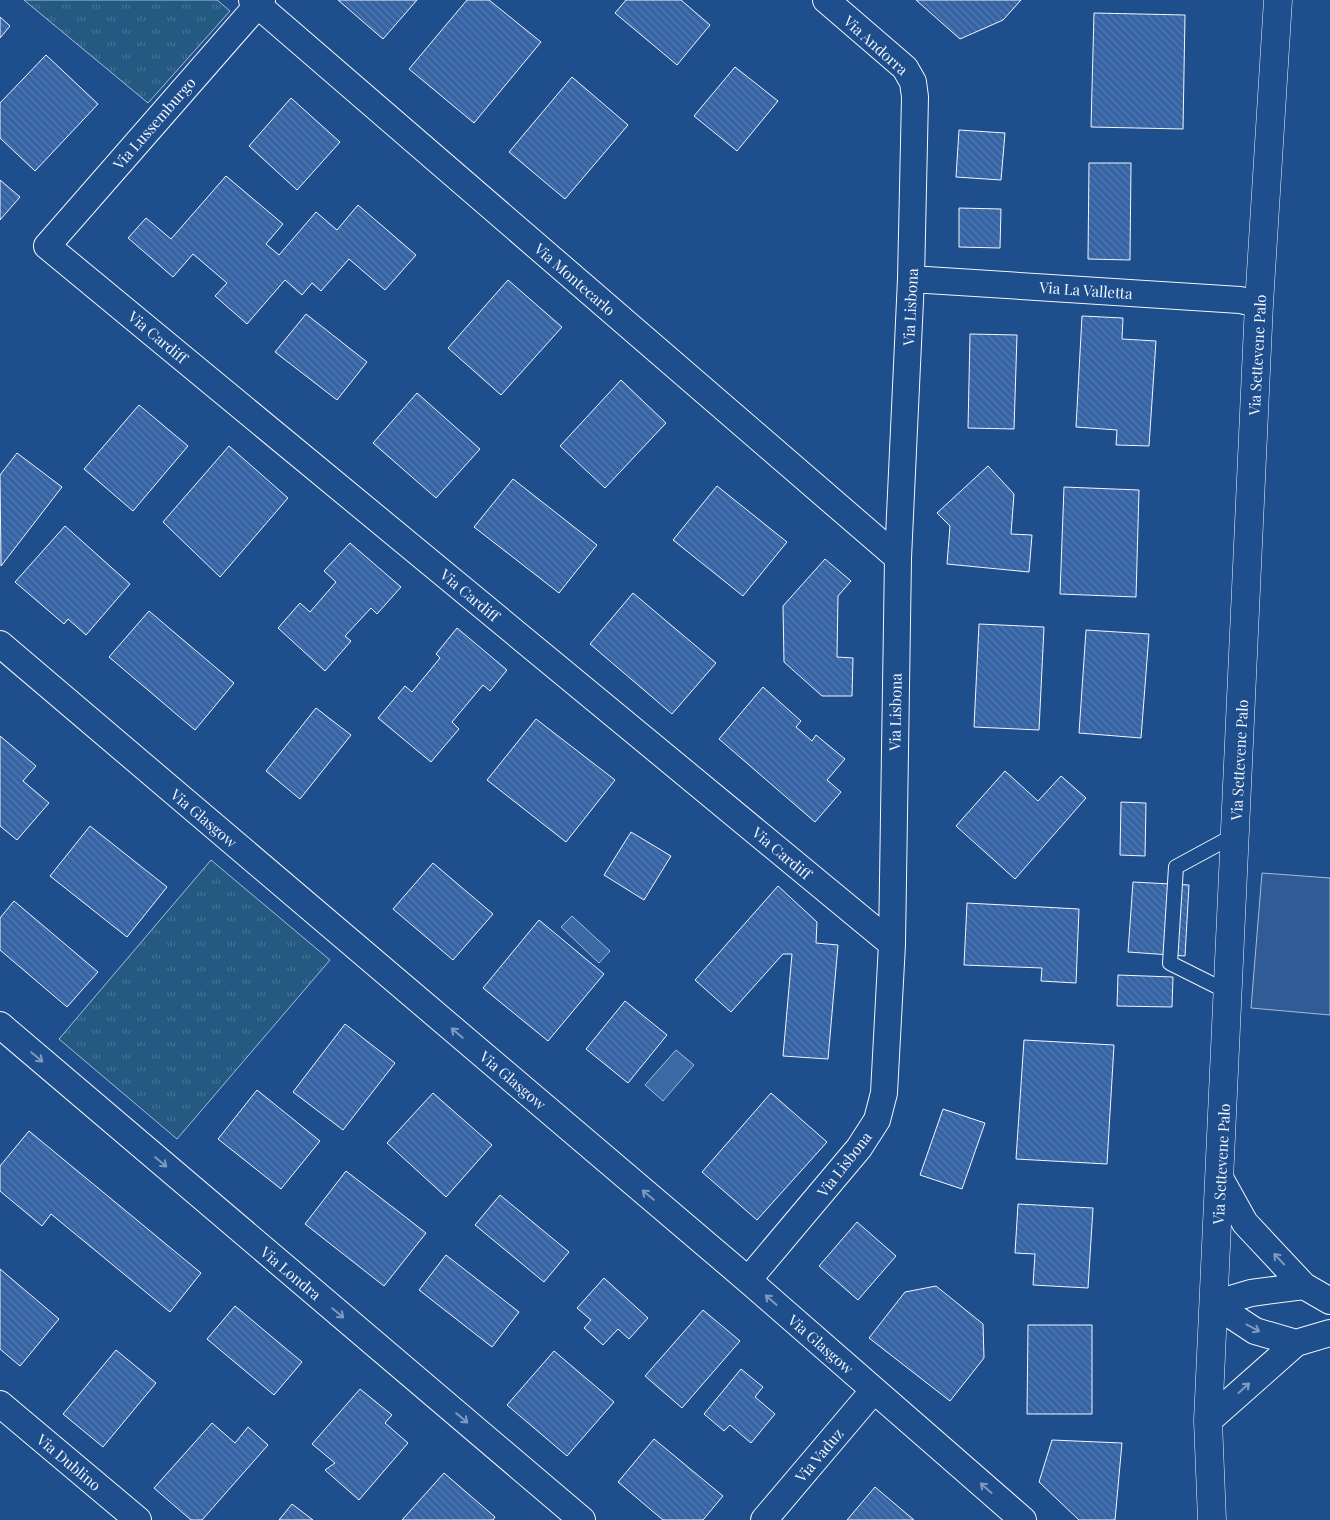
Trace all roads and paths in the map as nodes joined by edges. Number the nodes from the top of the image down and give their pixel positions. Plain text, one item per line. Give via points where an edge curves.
1 (826, 0) edge
2 (1278, 0) edge
3 (257, 2) edge
4 (915, 97) joint
5 (47, 246) joint
6 (912, 279) junction
7 (1260, 304) junction
8 (898, 558) junction
9 (0, 644) edge
10 (1235, 835) junction
11 (892, 944) junction
12 (1228, 992) junction
13 (0, 1025) edge
14 (1220, 1178) junction
15 (748, 1280) junction
16 (1304, 1286) junction
17 (1330, 1301) edge
18 (1214, 1304) junction
19 (1330, 1333) edge
20 (1296, 1343) junction
21 (874, 1390) junction
22 (0, 1404) edge
23 (1208, 1421) junction
24 (138, 1520) edge
25 (582, 1520) edge
26 (764, 1520) edge
27 (1022, 1520) edge
28 (1212, 1520) edge

1 - 4 street, Via Andorra via 908,72
2 - 7 street, Via Settevene Palo
3 - 5 street, Via Lussemburgo
3 - 8 street, Via Montecarlo
4 - 6 street, Via Lisbona
5 - 11 street, Via Cardiff
6 - 7 street, Via La Valletta via 1240,300
6 - 8 street, Via Lisbona
7 - 10 street, Via Settevene Palo
8 - 11 street, Via Lisbona
15 -> 9 street, Via Glasgow
10 - 12 street, Via Settevene Palo
10 - 12 lane via 1176,867 1170,963
11 - 15 street, Via Lisbona via 885,1086 877,1120 859,1148
12 - 14 street, Via Settevene Palo
13 -> 25 street, Via Londra
16 -> 14 street via 1245,1223
14 - 18 street, Via Settevene Palo
21 -> 15 street, Via Glasgow
16 - 17 street
16 - 18 street via 1251,1293
18 -> 20 street via 1255,1331
18 - 23 street, Via Settevene Palo
19 - 20 street
23 -> 20 street
21 - 26 street, Via Vaduz
27 -> 21 street, Via Glasgow
22 - 24 street, Via Dublino
23 - 28 street, Via Settevene Palo

